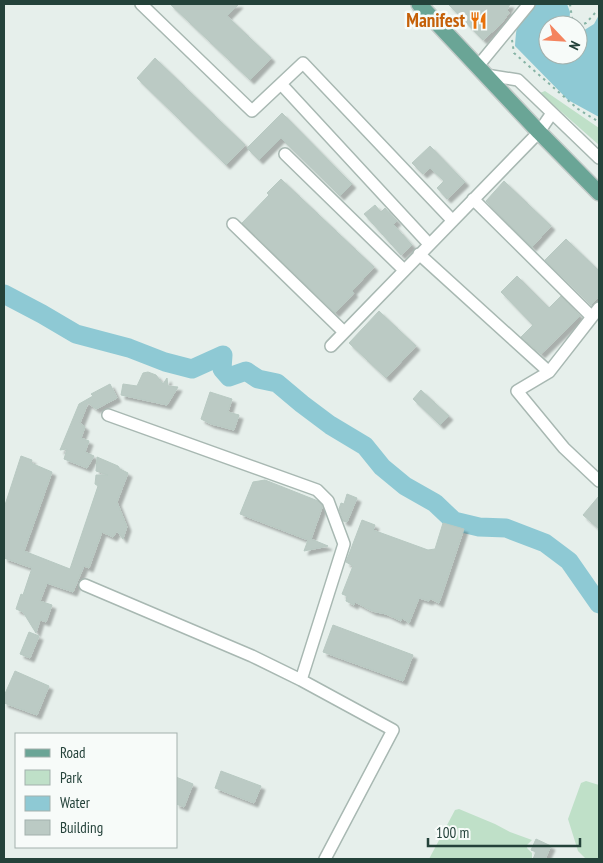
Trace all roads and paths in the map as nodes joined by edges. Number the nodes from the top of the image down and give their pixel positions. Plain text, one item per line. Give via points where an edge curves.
1 (141, 4) edge
2 (419, 4) edge
3 (529, 4) edge
4 (599, 12) edge
5 (588, 21) edge
6 (512, 38) dead end
7 (482, 70) junction
8 (281, 84) junction
9 (552, 113) junction
10 (599, 122) edge
11 (539, 132) junction
12 (285, 154) dead end
13 (599, 158) edge
14 (599, 192) edge
15 (473, 199) junction
16 (452, 220) junction
17 (233, 224) dead end
18 (429, 244) junction
19 (419, 254) junction
20 (404, 270) junction
21 (595, 312) edge
22 (344, 332) junction
23 (331, 346) dead end
24 (549, 372) junction
25 (108, 415) dead end
26 (599, 481) edge
27 (85, 585) dead end
28 (301, 680) junction
29 (325, 859) edge

1 - 8 street via 252,111
2 - 7 main road
3 - 7 street
4 - 5 path
6 - 10 path via 514,53 578,109
7 - 9 street via 518,80
7 - 11 main road
8 - 16 street via 303,63
8 - 18 street
9 - 11 street
9 - 13 street
11 - 14 main road
11 - 15 street
12 - 20 street
15 - 16 street
15 - 21 street
16 - 18 street
17 - 22 street
18 - 19 street
19 - 20 street
19 - 24 street
20 - 22 street
21 - 24 street
22 - 23 street
24 - 26 street via 517,392 564,448
25 - 28 street via 317,490 328,501 344,544
27 - 28 street
28 - 29 street via 393,730

